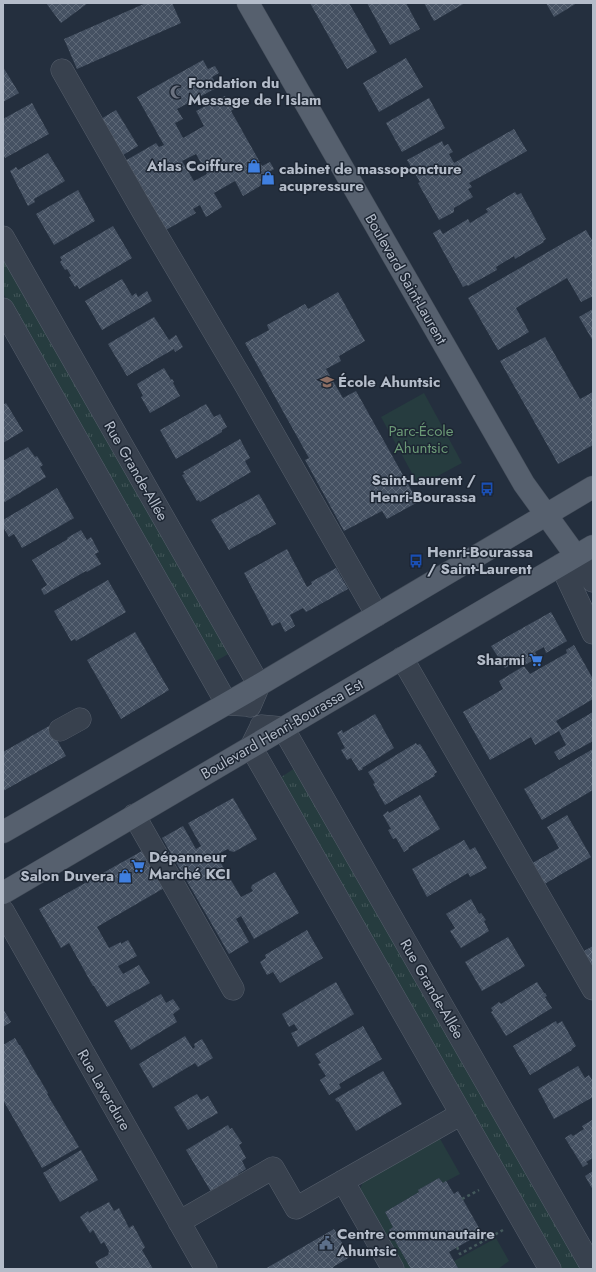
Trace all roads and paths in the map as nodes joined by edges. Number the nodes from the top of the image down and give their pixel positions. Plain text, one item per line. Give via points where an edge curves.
1 (248, 3) edge
2 (62, 70) dead end
3 (3, 237) edge
4 (3, 309) edge
5 (593, 487) edge
6 (543, 516) junction
7 (577, 556) edge
8 (593, 581) edge
9 (377, 615) junction
10 (593, 633) edge
11 (402, 658) junction
12 (259, 685) junction
13 (227, 704) junction
14 (250, 706) junction
15 (80, 719) dead end
16 (261, 726) junction
17 (283, 728) junction
18 (60, 730) dead end
19 (251, 747) junction
20 (134, 815) junction
21 (3, 832) edge
22 (3, 892) edge
23 (3, 911) edge
24 (233, 989) dead end
25 (593, 990) edge
26 (461, 1114) junction
27 (343, 1181) junction
28 (482, 1188) dead end
29 (462, 1200) dead end
30 (179, 1222) junction
31 (505, 1229) dead end
32 (457, 1247) dead end
33 (206, 1269) edge
34 (393, 1269) edge
35 (550, 1269) edge
36 (593, 1269) edge

1 - 6 main road, Boulevard Saint-Laurent
2 - 9 street
3 - 12 street, Rue Grande-Allée
4 - 13 street
5 - 6 main road
6 - 7 main road, Boulevard Saint-Laurent
6 - 9 main road
7 - 8 street, Boulevard Saint-Laurent
7 - 10 street, Boulevard Saint-Laurent
7 - 11 main road, Boulevard Henri-Bourassa Est
9 - 12 main road
11 - 17 main road, Boulevard Henri-Bourassa Est
11 - 25 street
12 - 13 main road
12 - 14 street
13 - 14 street
13 - 21 main road
14 - 16 street
15 - 18 street
16 - 17 street
16 - 19 street
17 - 19 main road, Boulevard Henri-Bourassa Est
17 - 36 street, Rue Grande-Allée
19 - 20 main road, Boulevard Henri-Bourassa Est
19 - 26 street
20 - 22 main road, Boulevard Henri-Bourassa Est
20 - 24 street
23 - 30 street, Rue Laverdure
26 - 27 street
26 - 35 street
27 - 30 street via 296,1208 273,1168
27 - 34 street
28 - 29 path
30 - 33 street, Rue Laverdure
31 - 32 path via 460,1254

